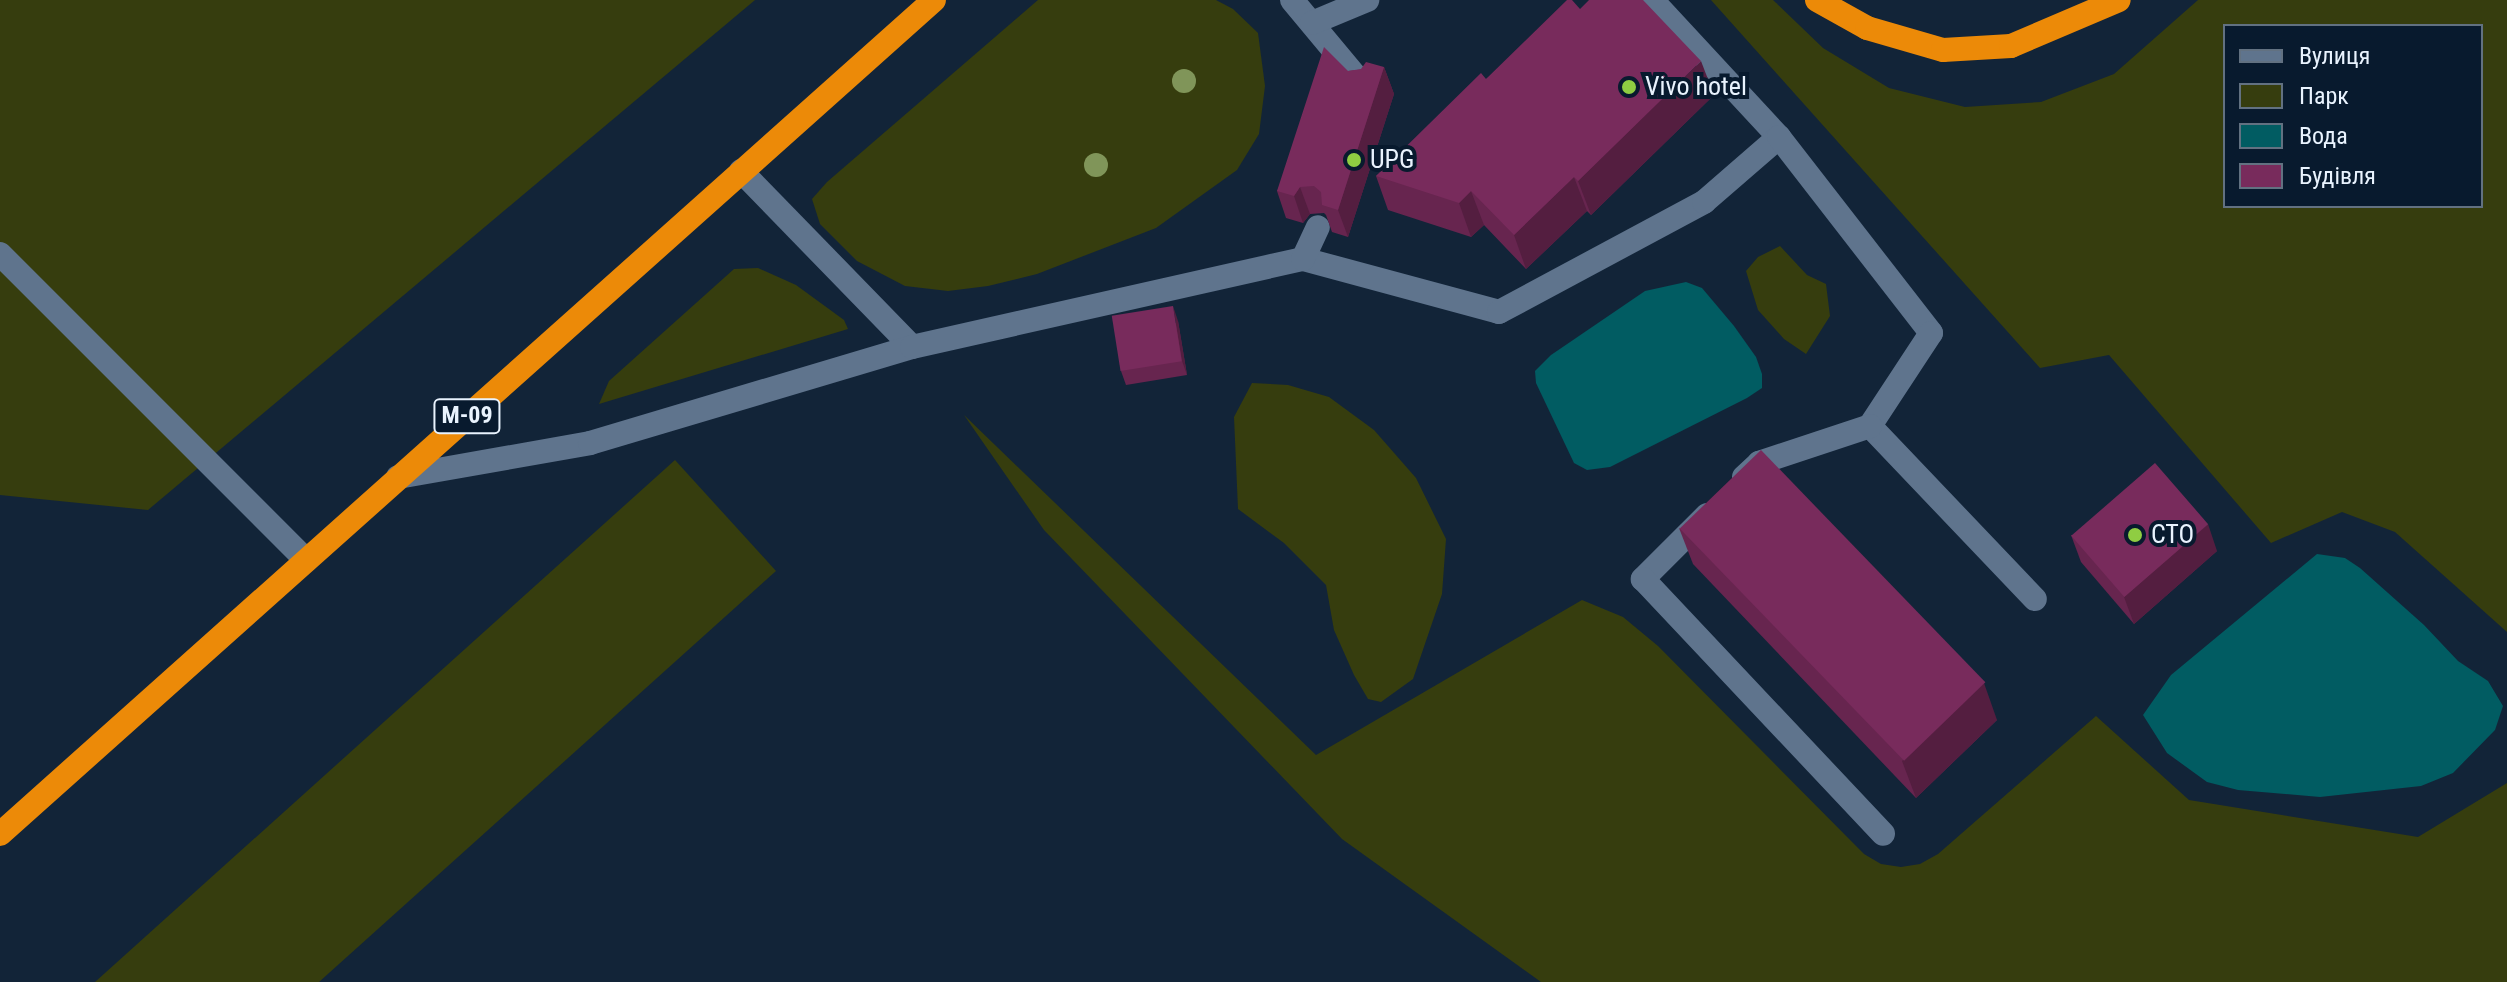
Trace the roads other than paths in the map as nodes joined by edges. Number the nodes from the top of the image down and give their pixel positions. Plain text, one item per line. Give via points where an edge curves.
1 (934, 0) edge
2 (1292, 0) edge
3 (1367, 0) edge
4 (1652, 0) edge
5 (1817, 0) edge
6 (2119, 0) edge
7 (1312, 23) junction
8 (1362, 84) edge
9 (1779, 137) junction
10 (741, 171) junction
11 (1318, 227) edge
12 (0, 254) edge
13 (1303, 259) junction
14 (912, 347) junction
15 (1870, 426) junction
16 (398, 477) junction
17 (306, 560) junction
18 (2035, 599) dead end
19 (0, 834) edge
20 (1883, 834) dead end

1 - 10 highway, М-09
2 - 7 lane
3 - 7 lane
4 - 9 lane
5 - 6 highway via 1867,28 1943,50 2011,46
7 - 8 lane
9 - 13 lane via 1704,202 1499,312
9 - 15 lane via 1931,333
10 - 14 lane
10 - 16 highway, М-09
11 - 13 lane
12 - 17 lane
13 - 14 lane
14 - 16 lane via 590,443
15 - 18 lane
15 - 20 lane via 1759,463 1643,579
16 - 17 highway, М-09
17 - 19 highway, М-09

